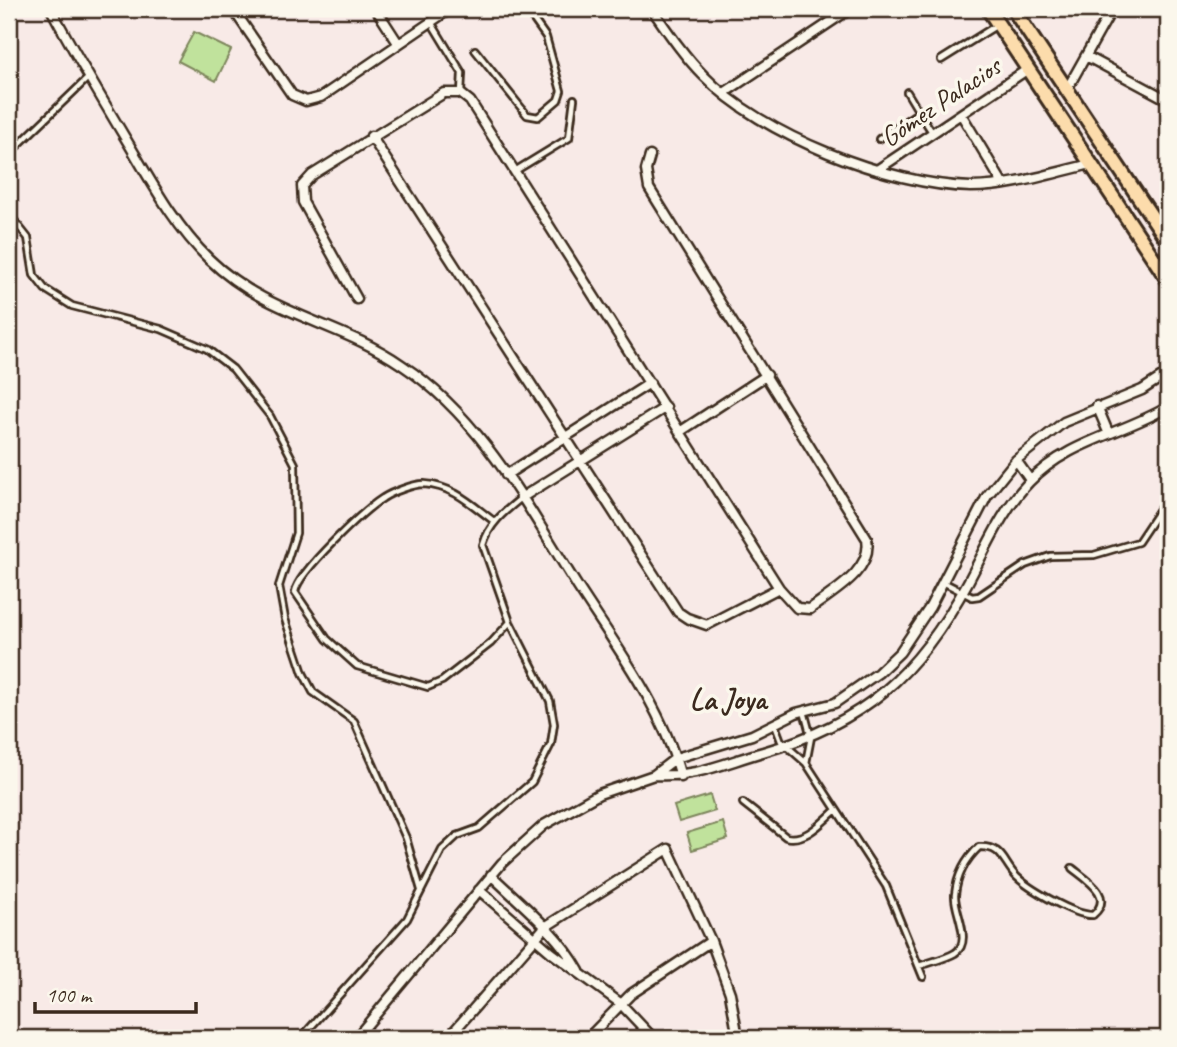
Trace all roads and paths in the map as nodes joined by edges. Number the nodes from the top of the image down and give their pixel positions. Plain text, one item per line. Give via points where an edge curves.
1 (51, 9) edge
2 (233, 9) edge
3 (376, 9) edge
4 (450, 9) edge
5 (526, 9) edge
6 (652, 9) edge
7 (850, 9) edge
8 (988, 9) edge
9 (1013, 9) edge
10 (1112, 9) edge
11 (431, 22) junction
12 (998, 24) junction
13 (398, 43) junction
14 (475, 50) dead end
15 (1086, 56) junction
16 (941, 60) dead end
17 (1028, 69) junction
18 (89, 78) junction
19 (1066, 91) junction
20 (907, 92) dead end
21 (460, 93) junction
22 (724, 93) junction
23 (574, 99) dead end
24 (1168, 100) edge
25 (919, 112) junction
26 (961, 114) junction
27 (933, 133) junction
28 (371, 136) junction
29 (879, 139) dead end
30 (9, 154) edge
31 (650, 156) dead end
32 (1091, 164) junction
33 (877, 170) junction
34 (515, 171) junction
35 (1003, 184) junction
36 (9, 215) edge
37 (1168, 241) edge
38 (1168, 280) edge
39 (357, 299) dead end
40 (1168, 373) edge
41 (767, 375) junction
42 (650, 383) junction
43 (1097, 406) junction
44 (666, 407) junction
45 (1168, 407) edge
46 (681, 431) junction
47 (1108, 432) junction
48 (567, 439) junction
49 (581, 460) junction
50 (1016, 460) junction
51 (506, 475) junction
52 (1030, 480) junction
53 (1168, 497) edge
54 (521, 498) junction
55 (495, 522) junction
56 (943, 582) junction
57 (779, 588) junction
58 (962, 593) junction
59 (510, 622) junction
60 (804, 712) junction
61 (775, 724) junction
62 (811, 737) junction
63 (786, 747) junction
64 (676, 758) junction
65 (806, 763) junction
66 (654, 775) junction
67 (681, 777) junction
68 (743, 803) dead end
69 (836, 810) junction
70 (1072, 868) dead end
71 (491, 875) junction
72 (421, 890) junction
73 (479, 890) junction
74 (523, 906) junction
75 (511, 919) junction
76 (545, 927) junction
77 (534, 938) junction
78 (711, 941) junction
79 (919, 966) junction
80 (579, 971) junction
81 (923, 977) dead end
82 (620, 1003) junction
83 (302, 1038) edge
84 (356, 1038) edge
85 (448, 1038) edge
86 (588, 1038) edge
87 (653, 1038) edge
88 (738, 1038) edge

1 - 18 street
2 - 13 street via 292,95 306,101 321,97
3 - 13 street
4 - 11 street
5 - 14 lane via 546,37 561,91 558,100 538,117 527,115
6 - 22 street via 705,78
7 - 22 street
8 - 12 main road
9 - 19 main road
10 - 15 street
11 - 13 street
11 - 21 lane via 462,73
12 - 16 lane
12 - 17 main road
15 - 19 street
15 - 24 street
17 - 26 street, Gómez Palacios
17 - 32 main road
18 - 30 lane
18 - 51 street via 159,196 208,258 267,302 379,350 403,365 456,410
19 - 37 main road
20 - 25 lane
21 - 28 street via 444,93
21 - 34 street via 470,101
22 - 33 street via 796,139
23 - 34 lane via 569,138
25 - 27 lane
25 - 29 lane
26 - 27 street, Gómez Palacios
26 - 35 street
27 - 33 street, Gómez Palacios
28 - 39 street via 312,174 301,193
28 - 48 street
31 - 41 street via 646,170 649,188
32 - 35 street
32 - 38 main road
33 - 35 street via 940,184
34 - 42 street
36 - 72 lane via 28,238 34,275 45,289 72,306 161,329 206,349 233,369 270,416 295,464 296,475 296,533 279,586 285,619 313,692 354,721 406,838
40 - 43 street via 1142,390
41 - 46 street
41 - 57 street via 857,518 869,546 857,571 810,608 797,608
42 - 44 street
42 - 48 street
43 - 47 street
43 - 50 street via 1064,422
44 - 46 street
44 - 49 street
45 - 47 street
46 - 57 street
47 - 52 street via 1062,455
48 - 49 street
48 - 51 street
49 - 54 street
49 - 57 street via 678,612 687,618 707,625
50 - 52 street
50 - 56 street via 987,496
51 - 54 street
52 - 58 street via 995,530
53 - 58 lane via 1138,542 1094,555 1050,556 1025,565 979,596
54 - 55 lane
54 - 64 street via 644,692
55 - 59 lane via 483,545
55 - 59 lane via 450,488 421,484 384,497 324,551 296,583 295,592 327,639 356,666 428,687 491,643
56 - 58 lane
56 - 60 street via 900,652 835,703
58 - 62 street via 931,641 890,688
59 - 72 lane via 550,701 551,744 532,782 479,828 457,836 442,850
60 - 61 street
60 - 62 lane
61 - 63 lane
61 - 64 street via 752,736
62 - 63 street
62 - 65 lane
63 - 65 lane
63 - 67 street
64 - 66 street
64 - 67 street
65 - 69 lane
66 - 67 street
66 - 71 street via 571,807 522,842
68 - 69 lane via 793,839 806,835
69 - 79 lane via 886,886
70 - 79 lane via 1102,897 1093,915 1074,911 1023,882 999,851 979,847 968,858 955,898 963,934 960,947
71 - 73 street
71 - 74 street
72 - 83 lane via 407,919
73 - 75 street
73 - 84 street
74 - 75 street
74 - 76 street
75 - 77 street
76 - 77 street
76 - 78 street via 668,849
76 - 80 street
77 - 80 street
77 - 85 street
78 - 82 street
78 - 88 street via 730,993
79 - 81 lane
80 - 82 street
82 - 86 street
82 - 87 street

